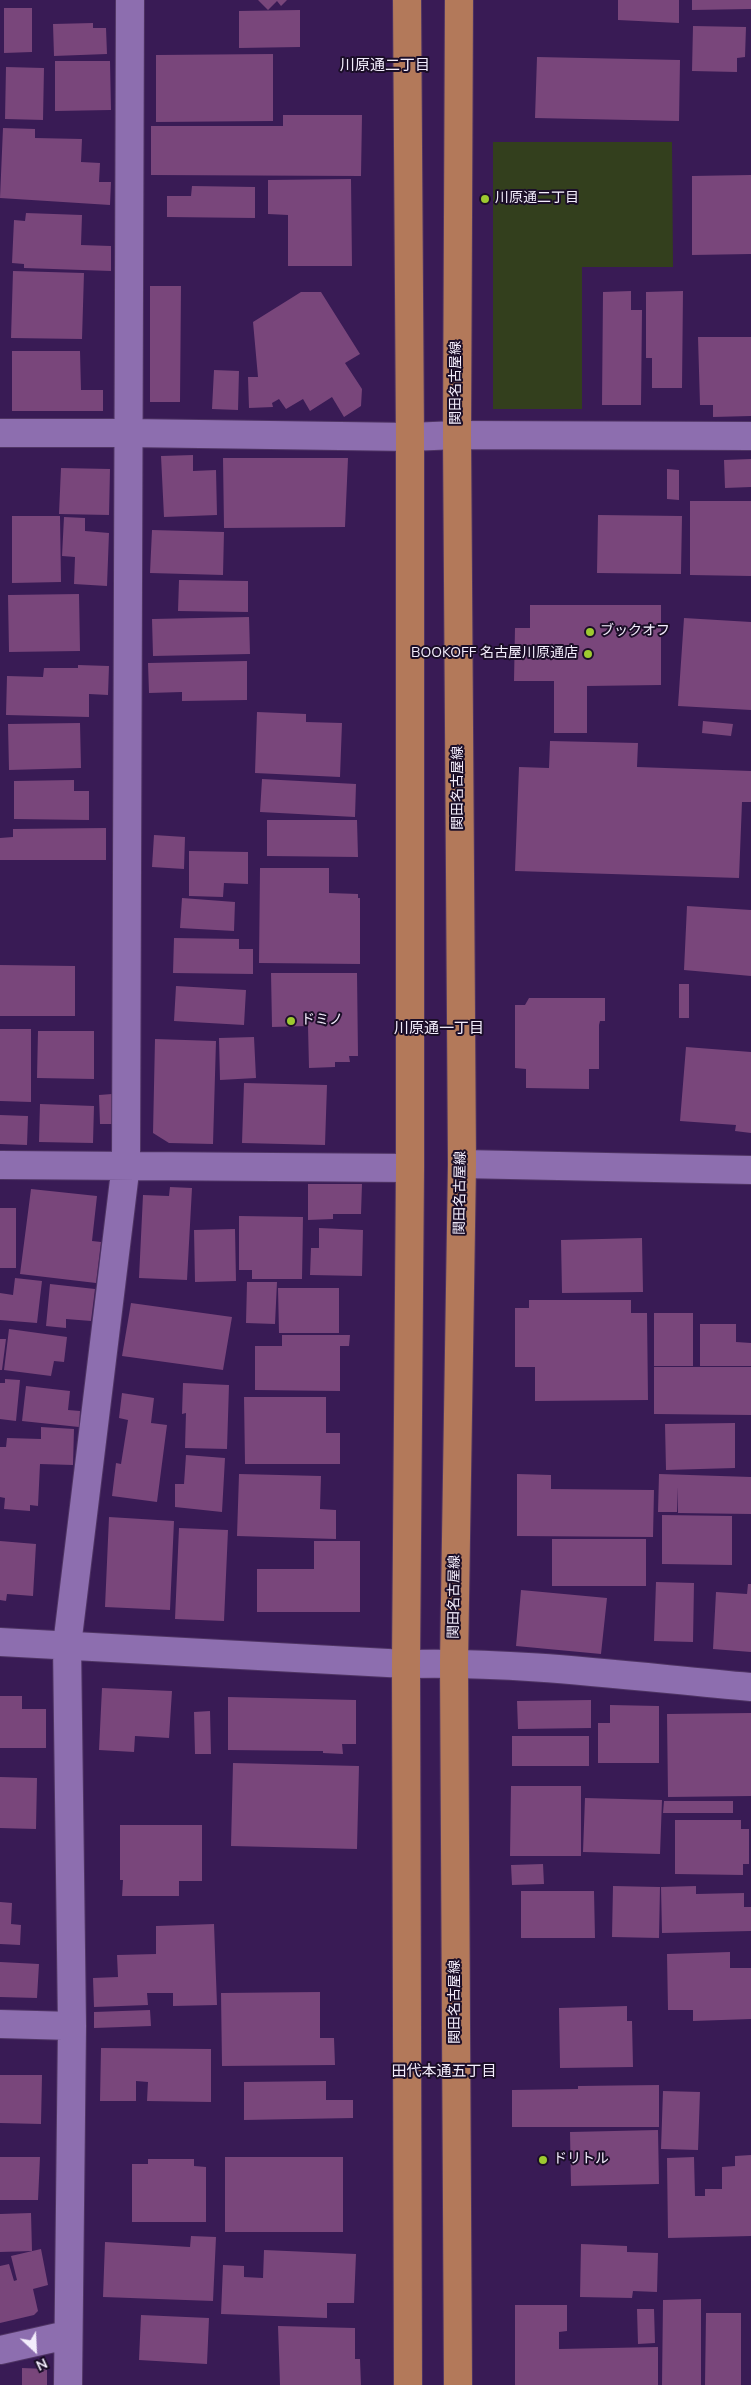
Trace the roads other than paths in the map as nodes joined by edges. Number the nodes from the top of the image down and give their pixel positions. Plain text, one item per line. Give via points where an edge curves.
1 (130, 0) edge
2 (407, 0) edge
3 (459, 0) edge
4 (130, 432) junction
5 (0, 433) edge
6 (457, 435) junction
7 (751, 436) edge
8 (410, 437) junction
9 (126, 1164) junction
10 (462, 1164) junction
11 (0, 1165) edge
12 (410, 1168) junction
13 (751, 1170) edge
14 (0, 1642) edge
15 (67, 1645) junction
16 (454, 1663) junction
17 (406, 1664) junction
18 (751, 1687) edge
19 (0, 2024) edge
20 (72, 2026) junction
21 (67, 2335) junction
22 (0, 2350) edge
23 (68, 2385) edge
24 (408, 2385) edge
25 (458, 2385) edge

1 - 4 street
2 - 8 main road
3 - 6 main road, 関田名古屋線
4 - 5 street
4 - 8 street
4 - 9 street
6 - 7 street
6 - 8 street
6 - 10 main road, 関田名古屋線
8 - 12 main road
9 - 11 street
9 - 12 street
9 - 15 street
10 - 13 street
10 - 16 main road, 関田名古屋線
12 - 17 main road
14 - 15 street
15 - 17 street
15 - 20 street
16 - 17 street
16 - 18 street
16 - 25 main road, 関田名古屋線
17 - 24 main road
19 - 20 street
20 - 21 street
21 - 22 street
21 - 23 street

